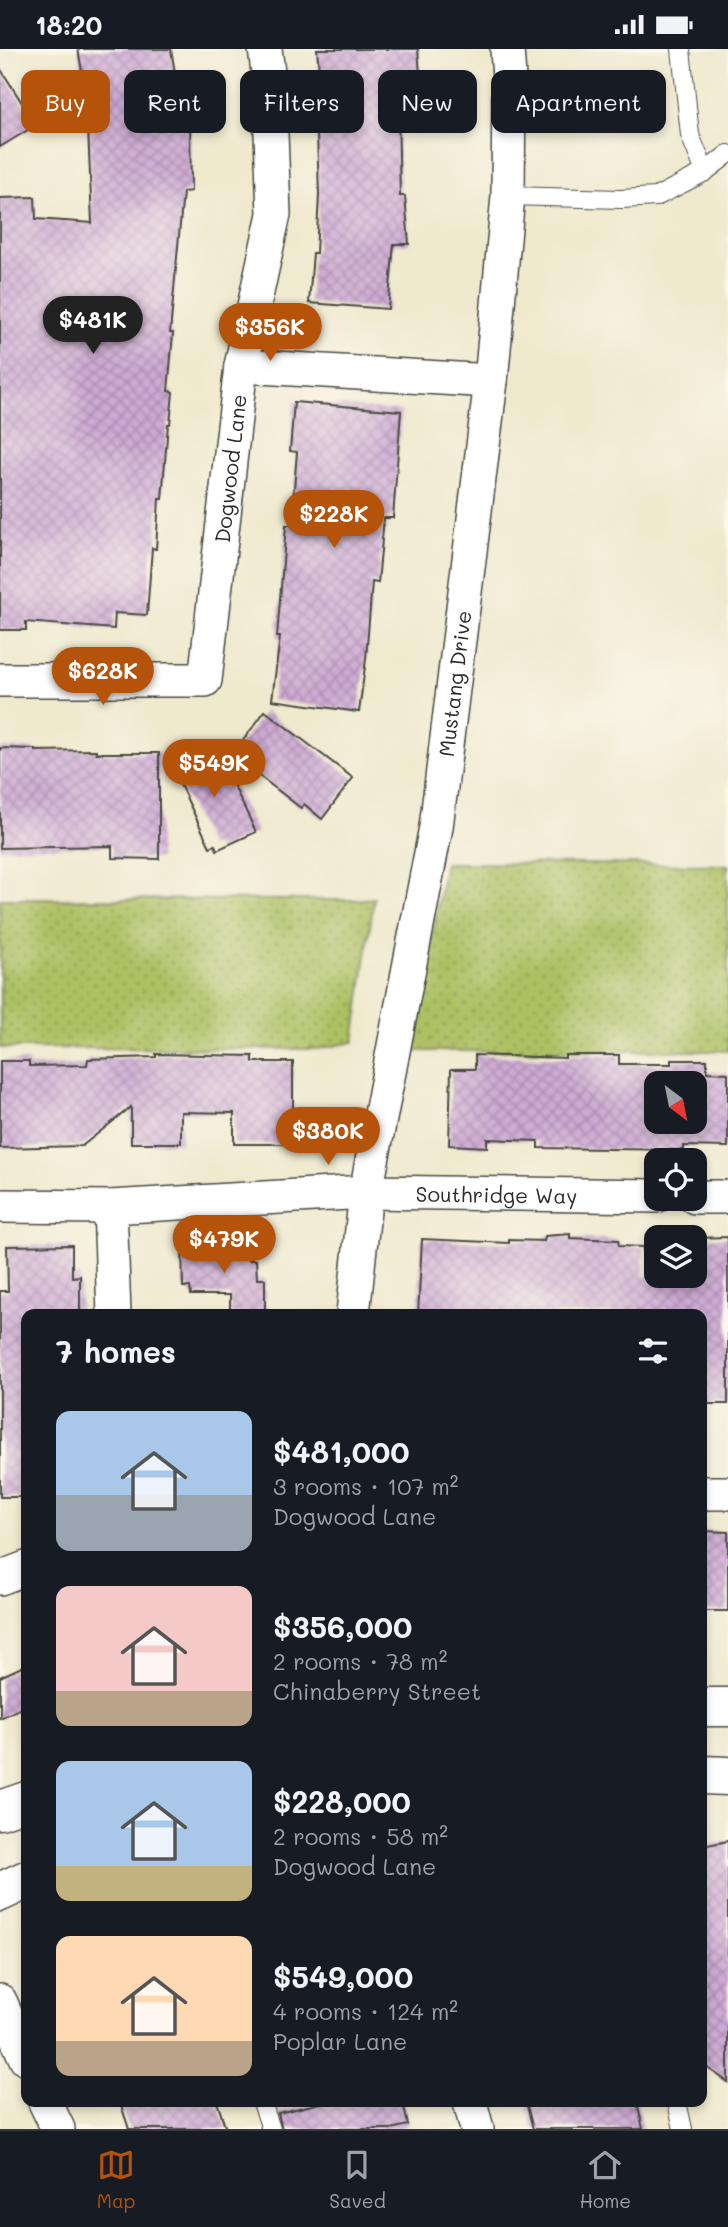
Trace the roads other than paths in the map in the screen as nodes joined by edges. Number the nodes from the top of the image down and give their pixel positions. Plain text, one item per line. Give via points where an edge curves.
1 (265, 49) edge
2 (507, 49) edge
3 (681, 49) edge
4 (728, 153) edge
5 (705, 172) junction
6 (508, 196) junction
7 (241, 366) junction
8 (491, 381) junction
9 (0, 680) edge
10 (366, 1192) junction
11 (644, 1196) edge
12 (707, 1197) edge
13 (728, 1197) edge
14 (0, 1206) edge
15 (110, 1207) junction
16 (114, 1309) edge
17 (354, 1309) edge
18 (707, 1493) edge
19 (728, 1493) edge
20 (21, 1570) edge
21 (0, 1578) edge
22 (707, 1707) edge
23 (728, 1707) edge
24 (707, 1775) edge
25 (728, 1776) edge
26 (21, 1803) edge
27 (0, 1810) edge
28 (21, 1882) edge
29 (0, 1892) edge
30 (0, 2001) edge
31 (21, 2042) edge
32 (48, 2107) edge
33 (264, 2107) edge
34 (471, 2107) edge
35 (678, 2107) edge
36 (58, 2129) edge
37 (271, 2129) edge
38 (477, 2129) edge
39 (682, 2129) edge

1 - 7 street, Dogwood Lane via 274,214
2 - 6 street, Mustang Drive
3 - 5 lane via 690,135
4 - 5 lane
5 - 6 lane via 656,197
6 - 8 street, Mustang Drive
7 - 8 street
7 - 9 street, Dogwood Lane via 205,680
8 - 10 street, Mustang Drive via 436,827
10 - 11 street, Southridge Way
10 - 15 street, Southridge Way
10 - 17 street, Mustang Drive
12 - 13 street
14 - 15 street, Southridge Way
15 - 16 street
18 - 19 street
20 - 21 street
22 - 23 street
24 - 25 street
26 - 27 street
28 - 29 street
30 - 31 street
32 - 36 street
33 - 37 lane
34 - 38 street
35 - 39 lane

